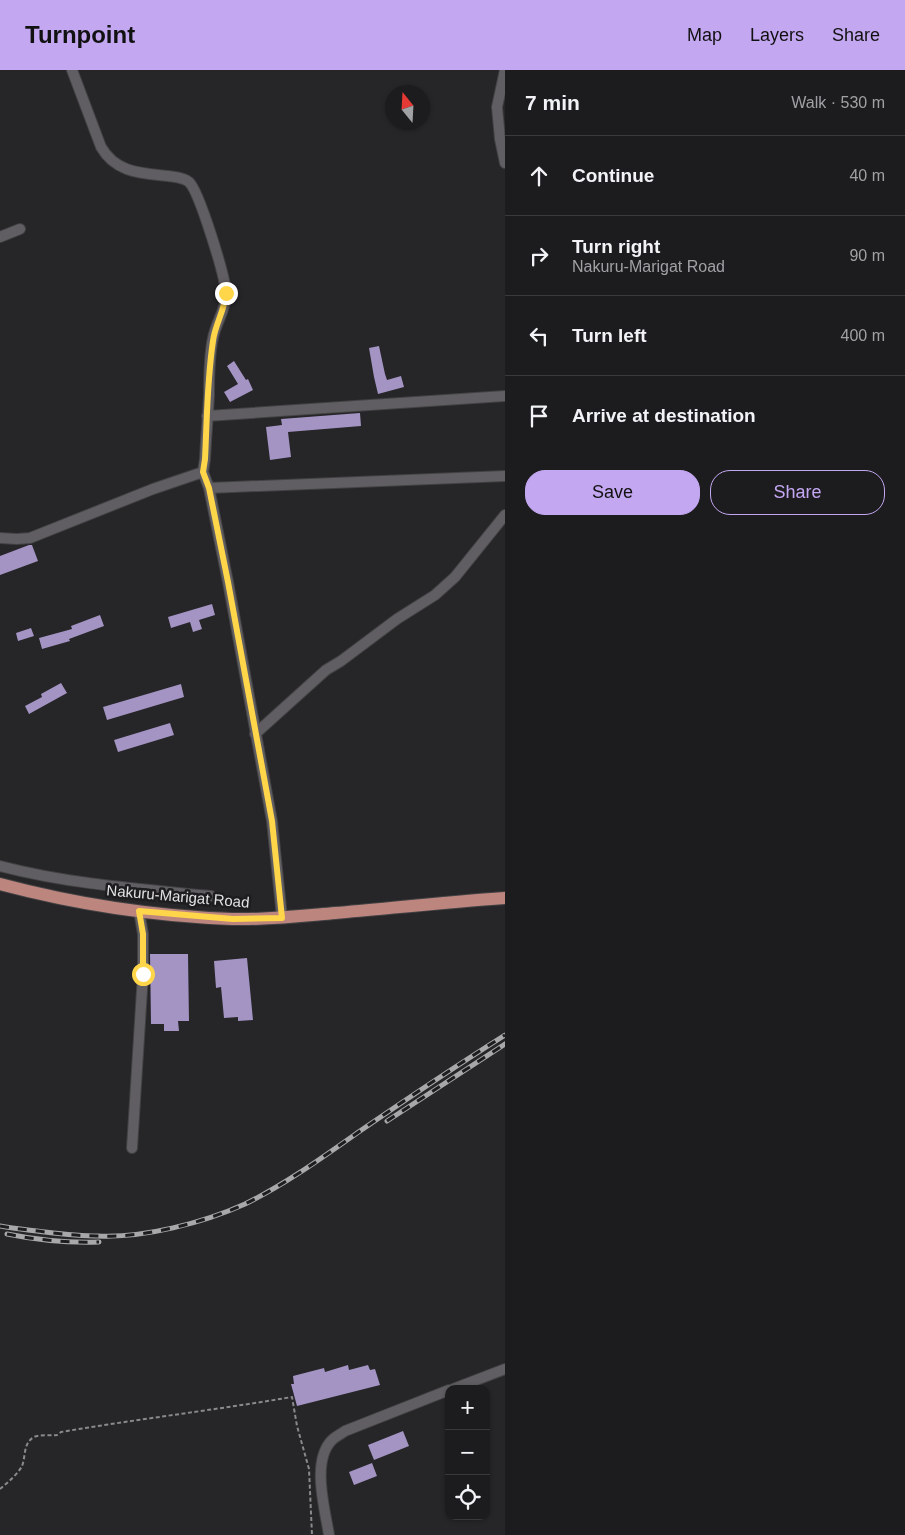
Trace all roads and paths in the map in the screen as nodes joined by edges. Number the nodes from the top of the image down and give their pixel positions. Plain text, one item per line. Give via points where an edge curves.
1 (72, 70) edge
2 (505, 70) edge
3 (505, 163) edge
4 (20, 229) dead end
5 (0, 237) edge
6 (505, 396) edge
7 (207, 416) junction
8 (203, 472) junction
9 (505, 476) edge
10 (209, 488) junction
11 (505, 516) edge
12 (0, 538) edge
13 (17, 539) junction
14 (0, 546) edge
15 (255, 734) junction
16 (0, 866) edge
17 (0, 884) edge
18 (211, 896) dead end
19 (505, 898) edge
20 (139, 911) junction
21 (282, 918) junction
22 (132, 1148) dead end
23 (505, 1369) edge
24 (463, 1385) edge
25 (445, 1392) edge
26 (0, 1488) edge
27 (312, 1535) edge
28 (329, 1535) edge

1 - 7 street via 106,156 132,171 183,178 192,184 214,241 226,293 213,338
2 - 3 street via 497,107
4 - 5 street
6 - 7 street
7 - 8 street
8 - 10 street
8 - 13 street via 30,538
9 - 10 street
10 - 15 street
11 - 15 street via 455,577 326,670
12 - 13 street
13 - 14 street
15 - 21 street via 272,821
16 - 18 street via 111,886
17 - 20 main road, Nakuru-Marigat Road via 27,892
19 - 21 main road, Nakuru-Marigat Road
20 - 21 main road, Nakuru-Marigat Road via 233,919
20 - 22 street via 143,934 143,974
23 - 24 street
25 - 28 street via 345,1431 331,1441 322,1456 320,1475
26 - 27 path via 22,1466 25,1448 33,1437 57,1436 61,1432 101,1425 292,1397 308,1469

